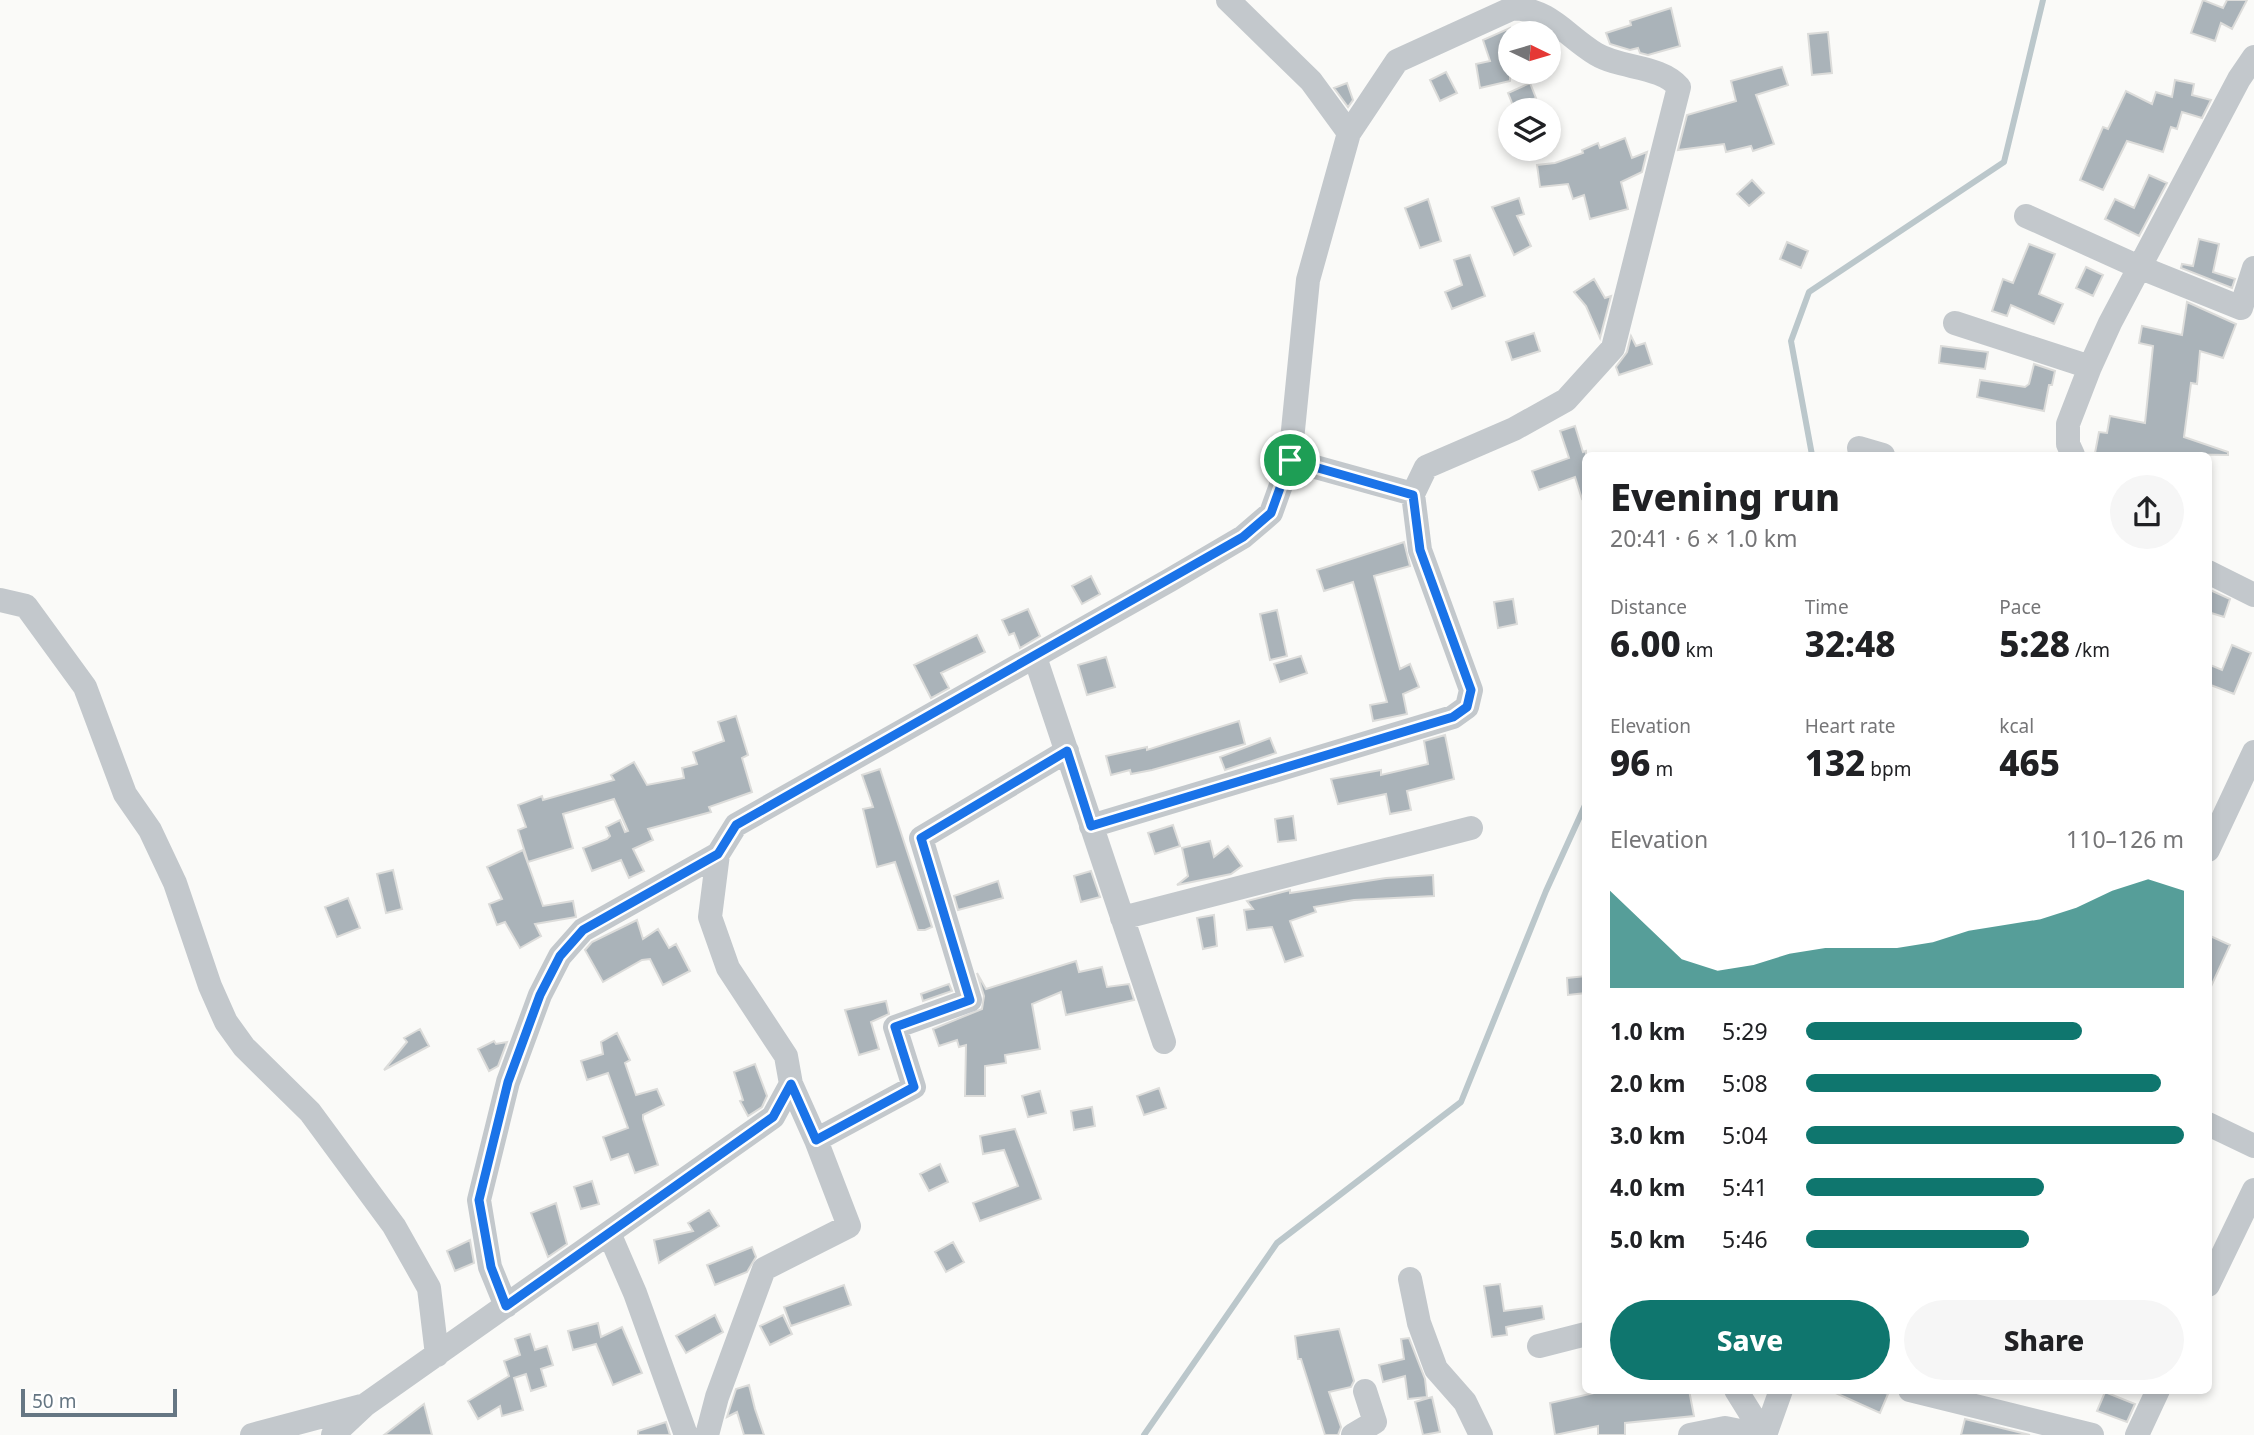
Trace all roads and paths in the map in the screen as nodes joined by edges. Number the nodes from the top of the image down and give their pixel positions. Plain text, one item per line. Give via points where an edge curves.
1 (1228, 0) edge
2 (2254, 57) edge
3 (1349, 133) junction
4 (2026, 216) dead end
5 (2139, 267) junction
6 (2254, 268) edge
7 (1955, 323) dead end
8 (2090, 367) junction
9 (2072, 452) edge
10 (1290, 460) junction
11 (1413, 495) junction
12 (2212, 574) edge
13 (2254, 595) edge
14 (0, 600) edge
15 (1035, 657) junction
16 (1067, 751) junction
17 (2254, 752) edge
18 (1091, 826) junction
19 (1471, 828) dead end
20 (2212, 841) edge
21 (718, 854) junction
22 (1122, 918) junction
23 (1164, 1042) dead end
24 (791, 1084) junction
25 (2212, 1126) edge
26 (816, 1140) junction
27 (2254, 1146) edge
28 (2254, 1190) edge
29 (609, 1233) junction
30 (2212, 1277) edge
31 (1410, 1279) dead end
32 (506, 1306) junction
33 (1582, 1335) edge
34 (1539, 1346) dead end
35 (437, 1355) junction
36 (1365, 1391) dead end
37 (1738, 1394) edge
38 (1779, 1394) edge
39 (1944, 1394) edge
40 (2156, 1394) edge
41 (365, 1405) junction
42 (1377, 1428) edge
43 (252, 1435) edge
44 (333, 1435) edge
45 (686, 1435) edge
46 (707, 1435) edge
47 (1353, 1435) edge
48 (1481, 1435) edge
49 (1690, 1435) edge
50 (1763, 1435) edge
51 (2092, 1435) edge
52 (2137, 1435) edge

1 - 3 street via 1311,81
2 - 5 street
3 - 10 street via 1308,280
3 - 11 street via 1397,61 1513,8 1533,9 1596,54 1670,76 1679,87 1613,348 1566,400 1514,429 1426,467
4 - 5 street
5 - 6 street via 2241,308
5 - 8 street
7 - 8 street
8 - 9 street via 2068,424
10 - 11 street
10 - 15 street via 1271,513 1243,537
11 - 18 street via 1420,550 1471,690 1467,707 1453,717
12 - 13 street
14 - 35 street via 26,606 85,687 125,794 150,830 175,883 226,1022 244,1047 310,1112 394,1226 429,1288
15 - 16 street
15 - 21 street via 736,825
16 - 18 street
16 - 26 street via 921,838 970,1000 895,1027 914,1087
17 - 20 street
18 - 22 street
19 - 22 street
21 - 24 street via 710,918 728,968 786,1056
21 - 32 street via 583,930 560,956 540,995 508,1082 479,1200 491,1267
22 - 23 street
24 - 26 street
24 - 29 street via 773,1117
25 - 27 street
26 - 46 street via 849,1226 764,1269
28 - 30 street
29 - 32 street
29 - 45 street
31 - 48 street via 1419,1323 1436,1369 1465,1402
32 - 35 street
33 - 34 street
35 - 41 street
36 - 42 street
37 - 50 street
38 - 50 street
39 - 51 street
40 - 52 street
41 - 43 street
41 - 44 street
42 - 47 street
49 - 50 street via 1726,1428

